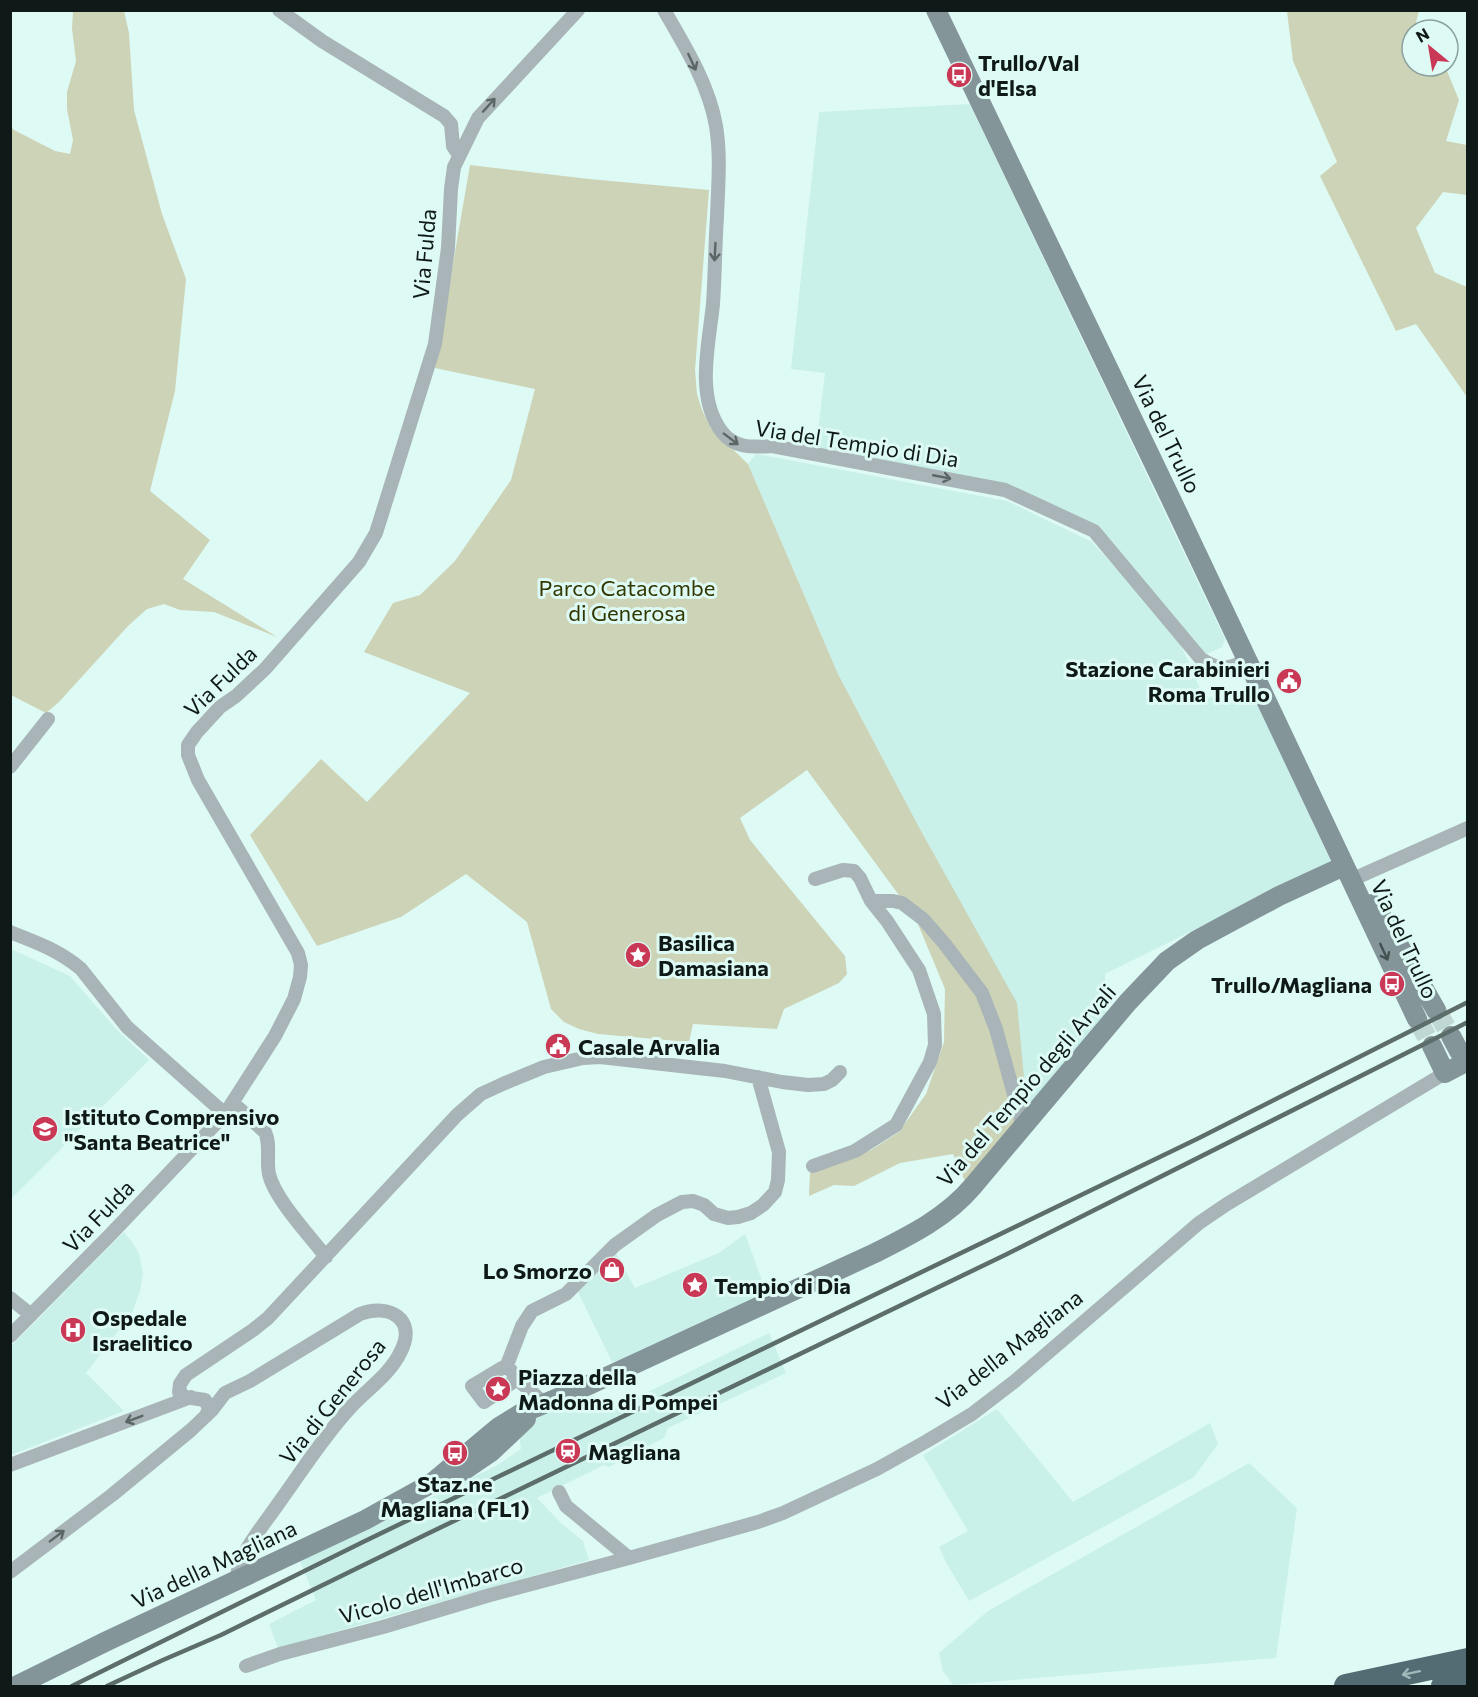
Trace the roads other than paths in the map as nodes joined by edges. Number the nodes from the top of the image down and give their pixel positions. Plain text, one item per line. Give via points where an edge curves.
1 (279, 10) edge
2 (578, 10) edge
3 (664, 10) edge
4 (936, 10) edge
5 (459, 155) junction
6 (1247, 661) junction
7 (48, 719) dead end
8 (10, 767) edge
9 (1467, 828) edge
10 (1347, 873) junction
11 (815, 879) dead end
12 (871, 901) junction
13 (10, 932) edge
14 (1436, 1010) tunnel mouth
15 (1417, 1019) tunnel mouth
16 (1451, 1036) tunnel mouth
17 (1432, 1046) tunnel mouth
18 (1467, 1061) edge
19 (840, 1072) dead end
20 (1445, 1073) junction
21 (758, 1077) junction
22 (229, 1108) junction
23 (1023, 1128) junction
24 (813, 1166) dead end
25 (326, 1257) junction
26 (10, 1298) edge
27 (31, 1315) junction
28 (10, 1336) edge
29 (507, 1365) junction
30 (517, 1379) junction
31 (225, 1393) junction
32 (188, 1398) junction
33 (540, 1406) junction
34 (206, 1416) junction
35 (10, 1465) edge
36 (559, 1492) dead end
37 (629, 1558) junction
38 (10, 1572) edge
39 (236, 1580) junction
40 (1467, 1660) edge
41 (246, 1666) dead end
42 (1467, 1680) edge
43 (16, 1686) edge
44 (1346, 1686) edge
45 (1443, 1686) edge

1 - 5 street via 444,116 451,124 453,146
5 -> 2 street, Via Fulda via 485,109
3 -> 6 street, Via del Tempio di Dia via 706,90 716,128 718,184 706,386 713,415 725,436 743,446 772,446 1010,491 1094,531 1201,659 1222,668
4 - 6 main road, Via del Trullo
5 - 22 street, Via Fulda via 452,180 448,248 435,344 376,532 359,562 265,669 220,707 188,745 198,780 298,953 301,965 294,999
6 - 10 main road, Via del Trullo
7 - 8 street
9 - 10 street
10 - 14 main road, Via del Trullo via 1386,923
10 -> 15 main road, Via del Trullo
10 - 23 main road, Via del Tempio degli Arvali via 1279,896 1167,961
11 - 12 street via 843,870 854,871
12 - 23 street via 902,903 923,919 982,993
12 - 24 street via 919,970 934,1014 935,1045 896,1125 855,1151
13 - 22 street via 45,946 81,969 127,1027
16 - 18 main road
17 - 20 main road
18 - 20 main road, Via della Magliana
19 - 21 street via 829,1082 816,1085
20 - 37 street, Via della Magliana via 1227,1203 1001,1392 927,1441 783,1513
21 - 25 street via 592,1057 564,1061 517,1077 481,1094 456,1115
21 - 29 street via 778,1152 778,1180 769,1199 751,1213 738,1217 714,1214 693,1201 682,1202 657,1215 615,1245 566,1294 532,1311
22 - 25 street via 265,1132 269,1174 277,1194
22 - 27 street, Via Fulda
23 - 33 main road, Via del Tempio degli Arvali via 959,1202 903,1239
25 - 32 street via 268,1318 186,1375 178,1389
26 - 27 street
27 - 28 street, Via Fulda
29 - 30 street
29 - 30 street via 472,1386 484,1402
30 - 33 street
31 - 32 street
31 - 34 street, Via di Generosa
31 - 39 street, Via di Generosa via 366,1312 390,1311 404,1326 404,1344 394,1364 333,1429 244,1554
32 - 34 street via 208,1402
32 -> 35 street
33 - 39 main road, Via della Magliana via 487,1456 463,1471
38 -> 34 street, Via di Generosa via 112,1495
36 - 37 street via 566,1506
37 - 41 street, Vicolo dell'Imbarco via 489,1594
39 - 43 main road, Via della Magliana
40 -> 44 highway
42 - 45 highway

